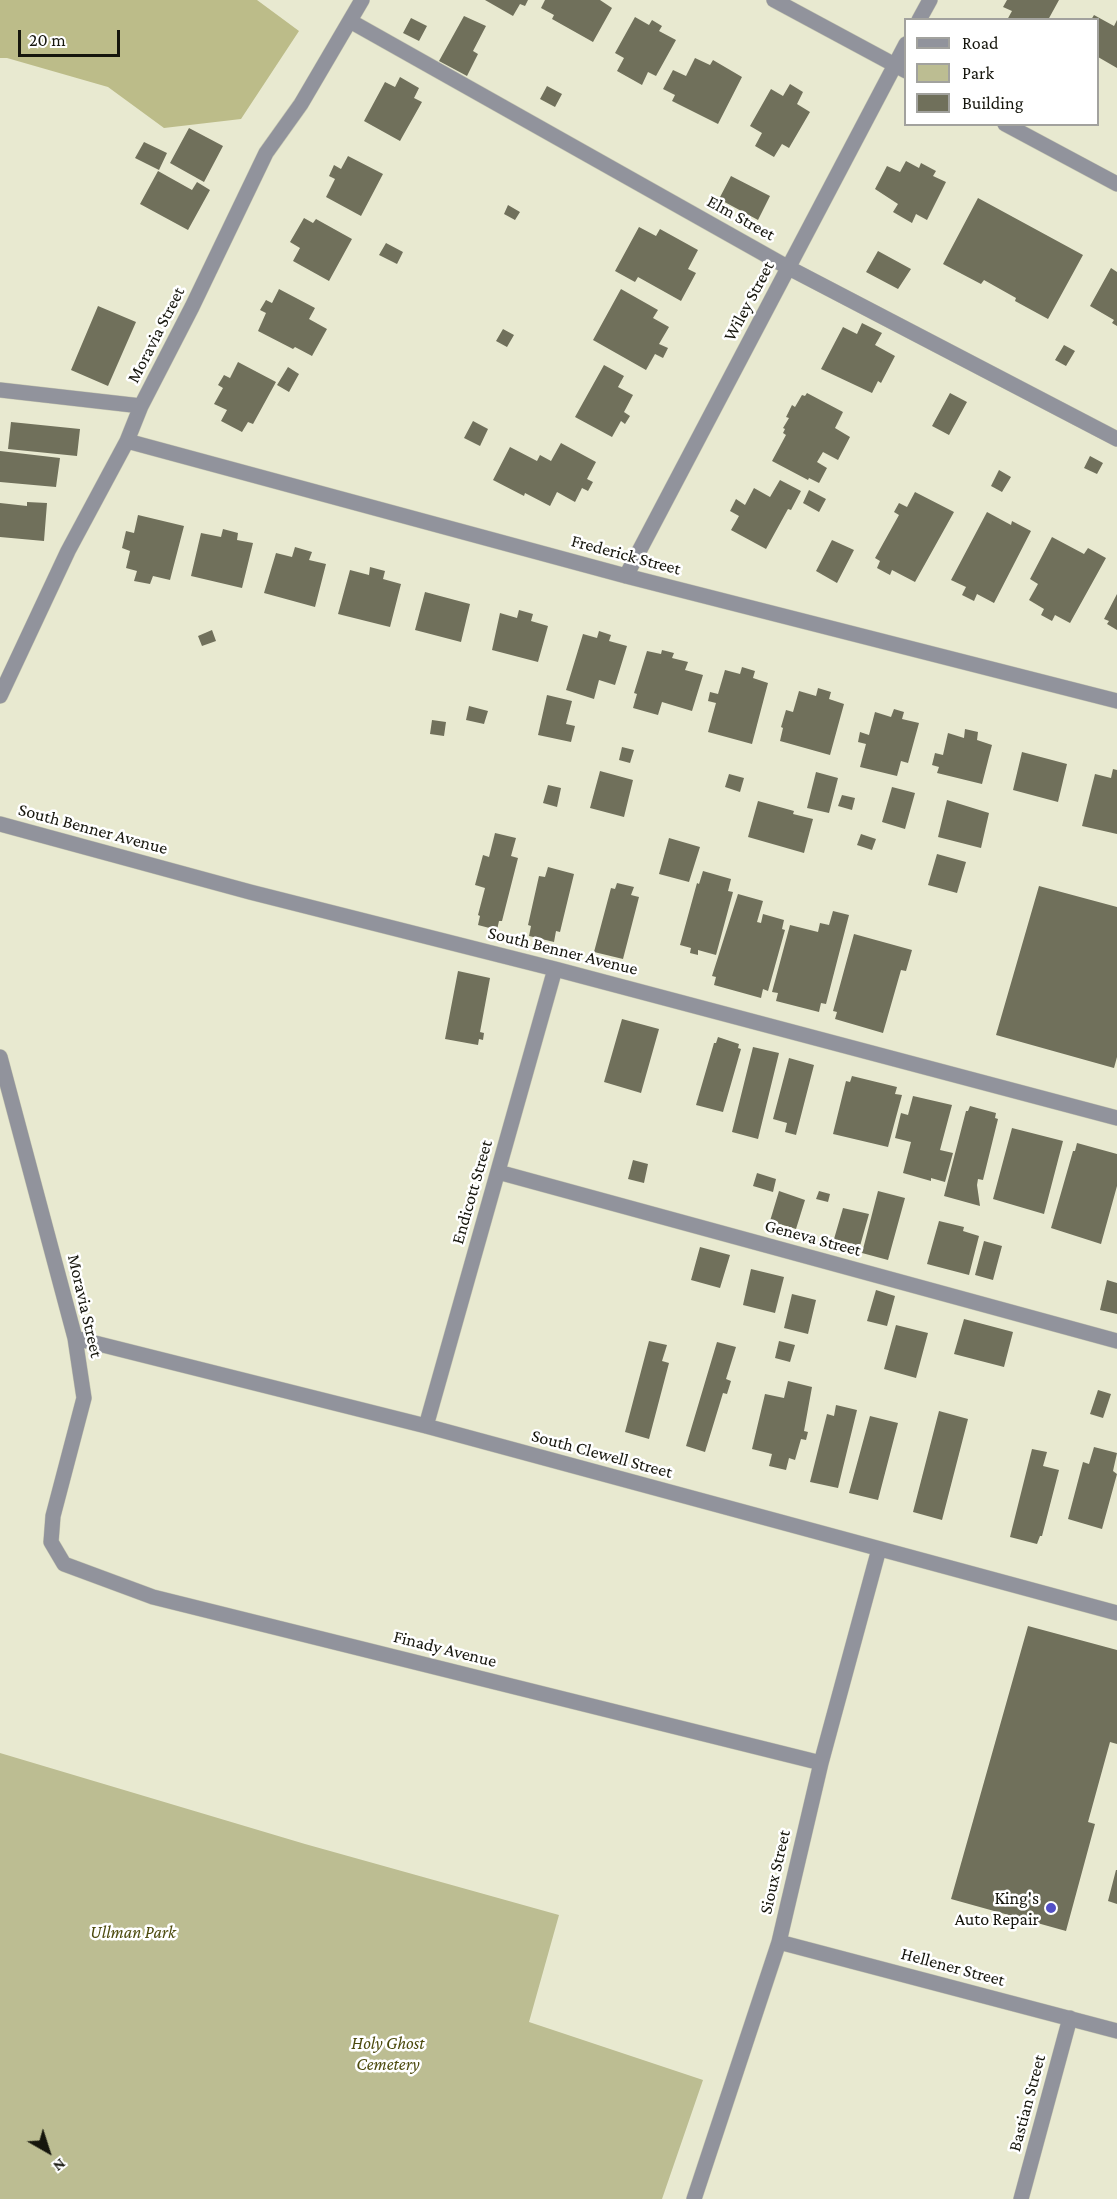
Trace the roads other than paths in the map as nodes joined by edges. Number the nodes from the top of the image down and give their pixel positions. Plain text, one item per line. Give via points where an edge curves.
1 (362, 0) edge
2 (774, 0) edge
3 (930, 0) edge
4 (920, 18) edge
5 (350, 21) junction
6 (904, 52) edge
7 (900, 68) edge
8 (1009, 126) edge
9 (1117, 184) edge
10 (789, 268) junction
11 (0, 390) edge
12 (141, 406) junction
13 (1117, 439) edge
14 (127, 441) junction
15 (626, 576) junction
16 (0, 696) edge
17 (1117, 701) edge
18 (0, 824) edge
19 (555, 969) junction
20 (0, 1057) edge
21 (1117, 1118) edge
22 (498, 1172) junction
23 (75, 1338) junction
24 (1117, 1341) edge
25 (426, 1426) junction
26 (879, 1549) junction
27 (64, 1564) joint
28 (1117, 1613) edge
29 (821, 1763) junction
30 (779, 1942) junction
31 (1070, 2018) junction
32 (1117, 2031) edge
33 (694, 2199) edge
34 (1021, 2199) edge

1 - 5 street, Moravia Street
2 - 7 street
3 - 4 street
5 - 10 street, Elm Street
5 - 12 street, Moravia Street via 301,104 266,153
6 - 7 street, Wiley Street
7 - 10 street, Wiley Street
8 - 9 street
10 - 13 street, Elm Street
10 - 15 street, Wiley Street
11 - 12 street
12 - 14 street, Moravia Street
14 - 15 street, Frederick Street
14 - 16 street, Moravia Street via 68,551
15 - 17 street, Frederick Street
18 - 19 street, South Benner Avenue
19 - 21 street, South Benner Avenue
19 - 22 street, Endicott Street
20 - 23 street, Moravia Street
22 - 24 street, Geneva Street
22 - 25 street, Endicott Street
23 - 25 street, South Clewell Street
23 - 27 street, Moravia Street via 84,1398 53,1516 51,1542
25 - 26 street, South Clewell Street
26 - 28 street, South Clewell Street
26 - 29 street, Sioux Street
27 - 29 street, Finady Avenue via 153,1597
29 - 30 street, Sioux Street
30 - 31 street, Hellener Street
30 - 33 street, Sioux Street
31 - 32 street, Hellener Street
31 - 34 street, Bastian Street

